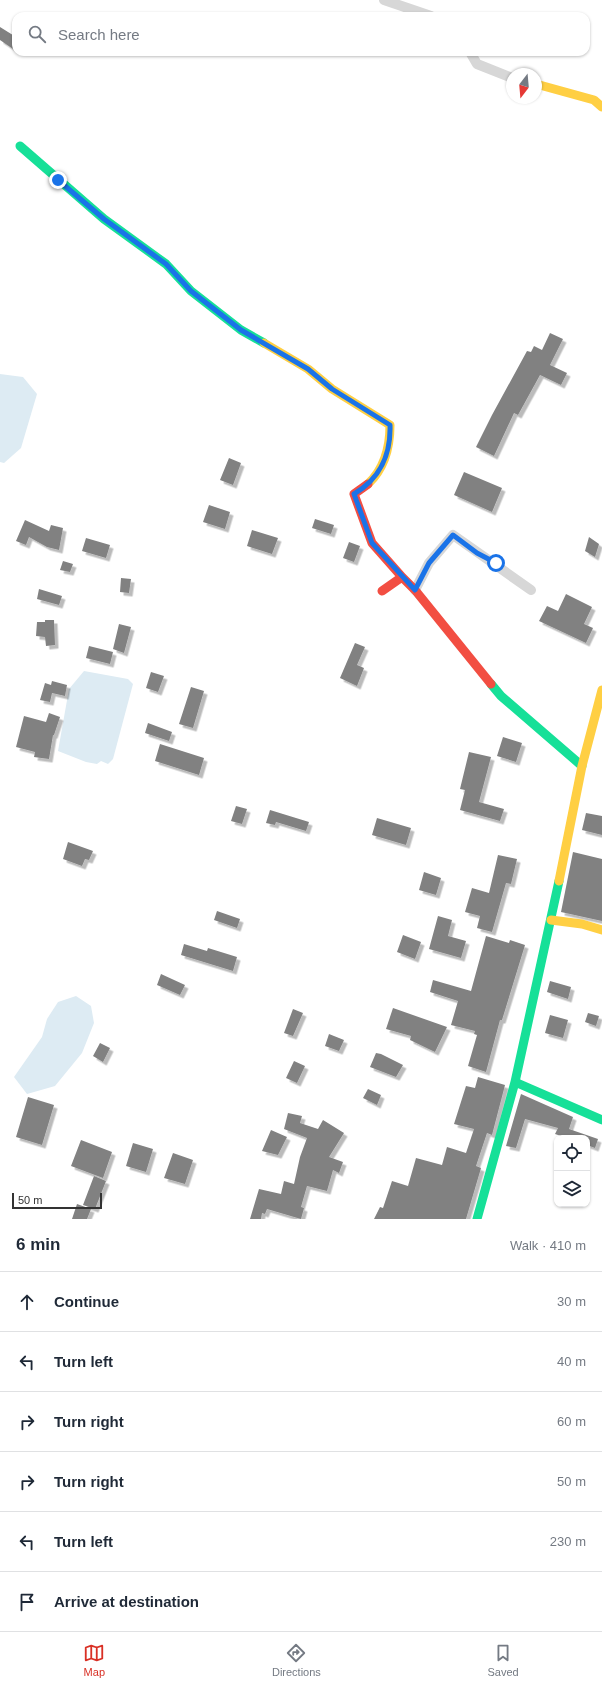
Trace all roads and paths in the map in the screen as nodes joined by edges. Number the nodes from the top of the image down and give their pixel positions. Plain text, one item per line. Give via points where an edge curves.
1 (384, 0) edge
2 (418, 12) edge
3 (472, 56) edge
4 (506, 76) edge
5 (542, 86) edge
6 (602, 107) edge
7 (20, 146) dead end
8 (402, 577) junction
9 (415, 590) junction
10 (531, 590) dead end
11 (382, 591) dead end
12 (602, 690) edge
13 (582, 766) junction
14 (552, 920) junction
15 (602, 930) edge
16 (515, 1082) junction
17 (602, 1120) edge
18 (477, 1219) edge

1 - 2 street
3 - 4 street via 477,64
5 - 6 street via 594,100
7 - 8 street via 104,219 166,264 191,291 241,330 308,369 332,389 390,425 391,442 384,464 365,488 354,494 372,543
8 - 9 street
8 - 11 street
9 - 10 street via 429,563 453,535
9 - 13 street via 501,696
12 - 13 street
13 - 14 street
14 - 15 street
14 - 16 street
16 - 17 street
16 - 18 street

